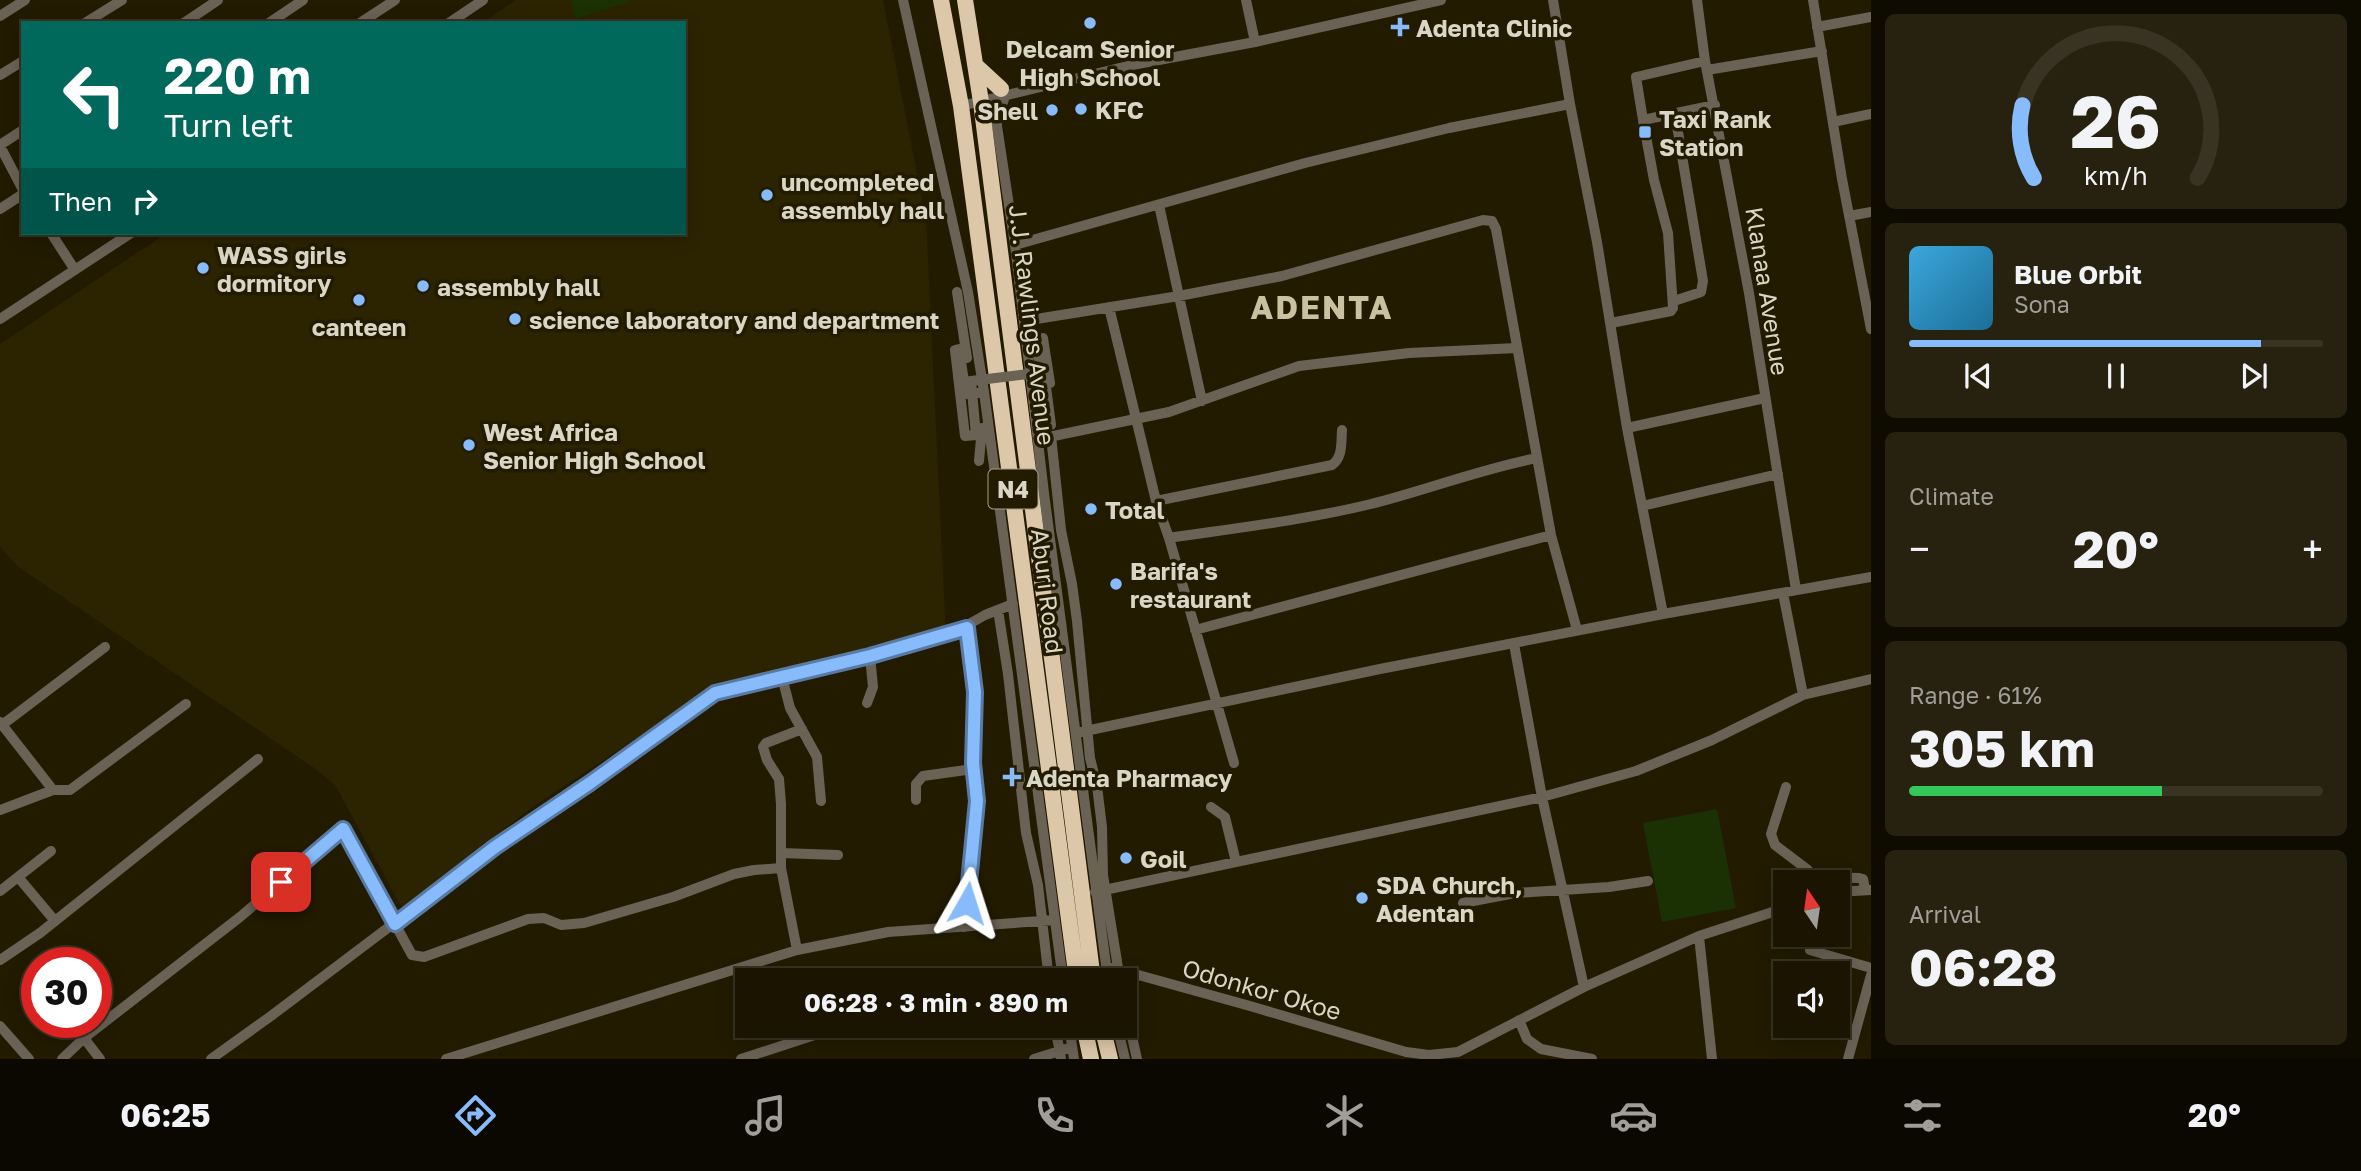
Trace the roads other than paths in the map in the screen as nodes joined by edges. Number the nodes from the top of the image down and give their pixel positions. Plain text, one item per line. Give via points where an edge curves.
1 (25, 0) edge
2 (121, 0) edge
3 (218, 0) edge
4 (303, 0) edge
5 (395, 0) edge
6 (483, 0) edge
7 (903, 0) edge
8 (941, 0) edge
9 (965, 0) edge
10 (1246, 0) edge
11 (1388, 0) edge
12 (1441, 0) edge
13 (1553, 0) edge
14 (1697, 0) edge
15 (1814, 0) edge
16 (102, 12) junction
17 (1391, 12) junction
18 (0, 16) edge
19 (1871, 17) edge
20 (88, 21) edge
21 (107, 21) edge
22 (187, 21) edge
23 (272, 21) edge
24 (363, 21) edge
25 (452, 21) edge
26 (1817, 27) junction
27 (1255, 42) junction
28 (1822, 51) junction
29 (21, 62) edge
30 (976, 66) junction
31 (1707, 66) junction
32 (0, 75) edge
33 (1003, 93) junction
34 (981, 97) junction
35 (961, 101) junction
36 (1570, 104) junction
37 (1714, 105) junction
38 (1675, 114) junction
39 (1871, 114) edge
40 (1643, 120) junction
41 (1833, 122) junction
42 (21, 131) edge
43 (0, 145) edge
44 (21, 187) edge
45 (21, 190) edge
46 (1159, 205) junction
47 (0, 209) edge
48 (1871, 212) edge
49 (1849, 216) junction
50 (52, 235) edge
51 (128, 235) edge
52 (1015, 245) junction
53 (75, 270) junction
54 (1012, 283) junction
55 (957, 292) dead end
56 (1179, 296) junction
57 (1674, 301) junction
58 (1109, 307) junction
59 (1869, 309) edge
60 (0, 320) edge
61 (1024, 321) junction
62 (1611, 323) junction
63 (1871, 329) edge
64 (1517, 348) junction
65 (1032, 388) junction
66 (980, 393) junction
67 (1765, 398) junction
68 (1202, 401) junction
69 (1136, 419) junction
70 (1626, 428) junction
71 (1342, 430) dead end
72 (1051, 436) junction
73 (1038, 440) junction
74 (1537, 458) junction
75 (979, 461) dead end
76 (1778, 474) junction
77 (1036, 479) junction
78 (1156, 501) junction
79 (1642, 506) junction
80 (1550, 535) junction
81 (1169, 538) junction
82 (1871, 577) edge
83 (1018, 585) junction
84 (1796, 590) junction
85 (1783, 593) junction
86 (1013, 604) junction
87 (998, 610) junction
88 (1662, 614) junction
89 (967, 628) junction
90 (1195, 630) junction
91 (1577, 630) junction
92 (1514, 644) junction
93 (105, 647) dead end
94 (870, 656) junction
95 (782, 677) junction
96 (1871, 679) edge
97 (1803, 695) junction
98 (1065, 702) junction
99 (1216, 702) junction
100 (867, 703) dead end
101 (186, 704) dead end
102 (1, 724) edge
103 (802, 729) junction
104 (1081, 732) junction
105 (258, 759) dead end
106 (1234, 763) dead end
107 (973, 769) junction
108 (1786, 788) dead end
109 (53, 790) junction
110 (1542, 797) junction
111 (916, 800) dead end
112 (821, 801) dead end
113 (1211, 807) dead end
114 (0, 810) edge
115 (51, 851) dead end
116 (781, 853) junction
117 (838, 855) dead end
118 (1236, 862) junction
119 (781, 868) junction
120 (1808, 870) edge
121 (18, 877) junction
122 (1850, 877) edge
123 (1648, 881) dead end
124 (1561, 890) junction
125 (1868, 890) edge
126 (0, 891) edge
127 (1100, 891) junction
128 (1850, 891) edge
129 (1464, 903) dead end
130 (1773, 912) edge
131 (1049, 920) junction
132 (55, 921) junction
133 (395, 924) junction
134 (964, 927) junction
135 (1699, 936) junction
136 (797, 950) junction
137 (1810, 950) dead end
138 (0, 960) edge
139 (1106, 966) joint
140 (1049, 968) edge
141 (1060, 968) edge
142 (1075, 968) edge
143 (1092, 968) edge
144 (1109, 968) edge
145 (1117, 968) edge
146 (1871, 968) edge
147 (1871, 975) edge
148 (1137, 979) edge
149 (1584, 987) junction
150 (112, 1017) edge
151 (1519, 1020) junction
152 (0, 1026) edge
153 (85, 1038) joint
154 (805, 1038) edge
155 (1087, 1038) edge
156 (1105, 1038) edge
157 (1120, 1038) edge
158 (1132, 1038) edge
159 (1073, 1053) edge
160 (1060, 1055) edge
161 (29, 1059) edge
162 (62, 1059) edge
163 (100, 1059) edge
164 (211, 1059) edge
165 (446, 1059) edge
166 (741, 1059) edge
167 (1034, 1059) edge
168 (1091, 1059) edge
169 (1110, 1059) edge
170 (1125, 1059) edge
171 (1137, 1059) edge
172 (1592, 1059) edge
173 (1712, 1059) edge
174 (1848, 1059) edge

1 - 18 street
2 - 16 street
3 - 22 street
4 - 23 street
5 - 24 street
6 - 25 street
7 - 66 street via 968,292
8 - 35 highway, Aburi Road / N4
9 - 30 highway, N4
10 - 27 street
11 - 17 street
12 - 17 street
13 - 36 street
14 - 31 street, Klanaa Avenue
15 - 26 street
16 - 20 street
16 - 21 street
17 - 27 street
19 - 26 street
26 - 28 street
27 - 33 street
28 - 31 street
28 - 41 street
29 - 32 street
30 - 33 highway
30 - 34 highway, N4
31 - 37 street, Klanaa Avenue
31 - 40 street via 1636,77
33 - 34 street
33 - 52 street via 997,126
34 - 35 street
34 - 54 highway, J.J. Rawlings Avenue / N4
35 - 83 highway, Aburi Road / N4 via 1003,412
36 - 46 street via 1318,159
36 - 62 street
37 - 38 street
37 - 67 street, Klanaa Avenue
38 - 40 street
38 - 57 street via 1703,282 1700,292
39 - 41 street
40 - 57 street via 1668,233
41 - 49 street
42 - 43 street
43 - 44 street
45 - 47 street
46 - 52 street
46 - 56 street
48 - 49 street
49 - 59 street
50 - 53 street
51 - 53 street
52 - 54 street
53 - 60 street
54 - 61 street
54 - 77 highway, J.J. Rawlings Avenue / N4
55 - 66 street via 968,370
56 - 58 street
56 - 64 street via 1282,276 1489,220 1496,229
56 - 68 street
57 - 62 street via 1671,311
58 - 61 street
58 - 69 street
59 - 63 street
61 - 65 street
62 - 70 street
64 - 68 street via 1409,353 1300,366
64 - 74 street
65 - 66 street, bridge via 1041,386 1050,383 1043,338 1036,342 1041,367 1041,377 1043,389 1046,425 1051,425 1049,414 1047,393 1046,382 1044,372 971,381 972,395 974,408 976,435 965,436 955,351 959,349 966,394
65 - 73 street
66 - 75 street
66 - 83 street
67 - 70 street
67 - 76 street, Klanaa Avenue
68 - 69 street
69 - 72 street
69 - 78 street
70 - 79 street
71 - 78 street via 1341,453 1332,465
72 - 73 street
72 - 104 street via 1074,596
73 - 77 street
74 - 80 street
74 - 81 street via 1361,506
76 - 79 street
76 - 84 street, Klanaa Avenue
77 - 98 highway, J.J. Rawlings Avenue / N4
78 - 81 street
79 - 88 street
80 - 90 street
80 - 91 street
81 - 90 street
82 - 84 street
83 - 86 street
83 - 142 highway, Aburi Road / N4
84 - 85 street
85 - 88 street
85 - 97 street
86 - 87 street
86 - 131 street
87 - 89 street
87 - 131 street via 1026,833
88 - 91 street
89 - 94 street
89 - 107 street via 975,692
90 - 99 street
91 - 92 street
92 - 99 street
92 - 110 street
93 - 102 street
94 - 95 street
94 - 100 street via 873,687
95 - 103 street via 790,708
95 - 133 street via 705,699 495,847
96 - 97 street
97 - 110 street via 1666,760
98 - 104 street
98 - 143 highway, J.J. Rawlings Avenue / N4
99 - 104 street
99 - 106 street
101 - 109 street via 70,790
102 - 109 street
103 - 112 street via 817,757
103 - 116 street via 763,747 779,779
104 - 127 street via 1099,800
105 - 132 street
107 - 111 street via 923,776 916,784
107 - 134 street via 977,801
108 - 120 street via 1772,840
109 - 114 street
110 - 118 street
110 - 124 street
113 - 118 street via 1225,817
115 - 121 street
116 - 117 street
116 - 119 street
118 - 127 street
119 - 133 street via 734,874 584,923 561,925 544,918 528,919 424,957 412,954
119 - 136 street
121 - 126 street
121 - 132 street
122 - 125 street via 1863,879
123 - 124 street
124 - 129 street
124 - 149 street
125 - 128 street
127 - 139 street
127 - 145 street
130 - 135 street, Odonkor Okoe
131 - 134 street
131 - 140 street
131 - 141 street
132 - 138 street
133 - 150 street via 343,829
133 - 164 street
134 - 136 street via 888,932
135 - 149 street, Odonkor Okoe
135 - 173 street
136 - 165 street
137 - 146 street
139 - 144 street, Odonkor Okoe
147 - 174 street
148 - 151 street, Odonkor Okoe via 1429,1055 1458,1052
149 - 151 street, Odonkor Okoe
151 - 172 street via 1527,1039 1541,1049
152 - 161 street
153 - 162 street
153 - 163 street
154 - 166 street
155 - 168 highway
156 - 169 highway
157 - 170 street
158 - 171 street
159 - 160 street
160 - 167 street

